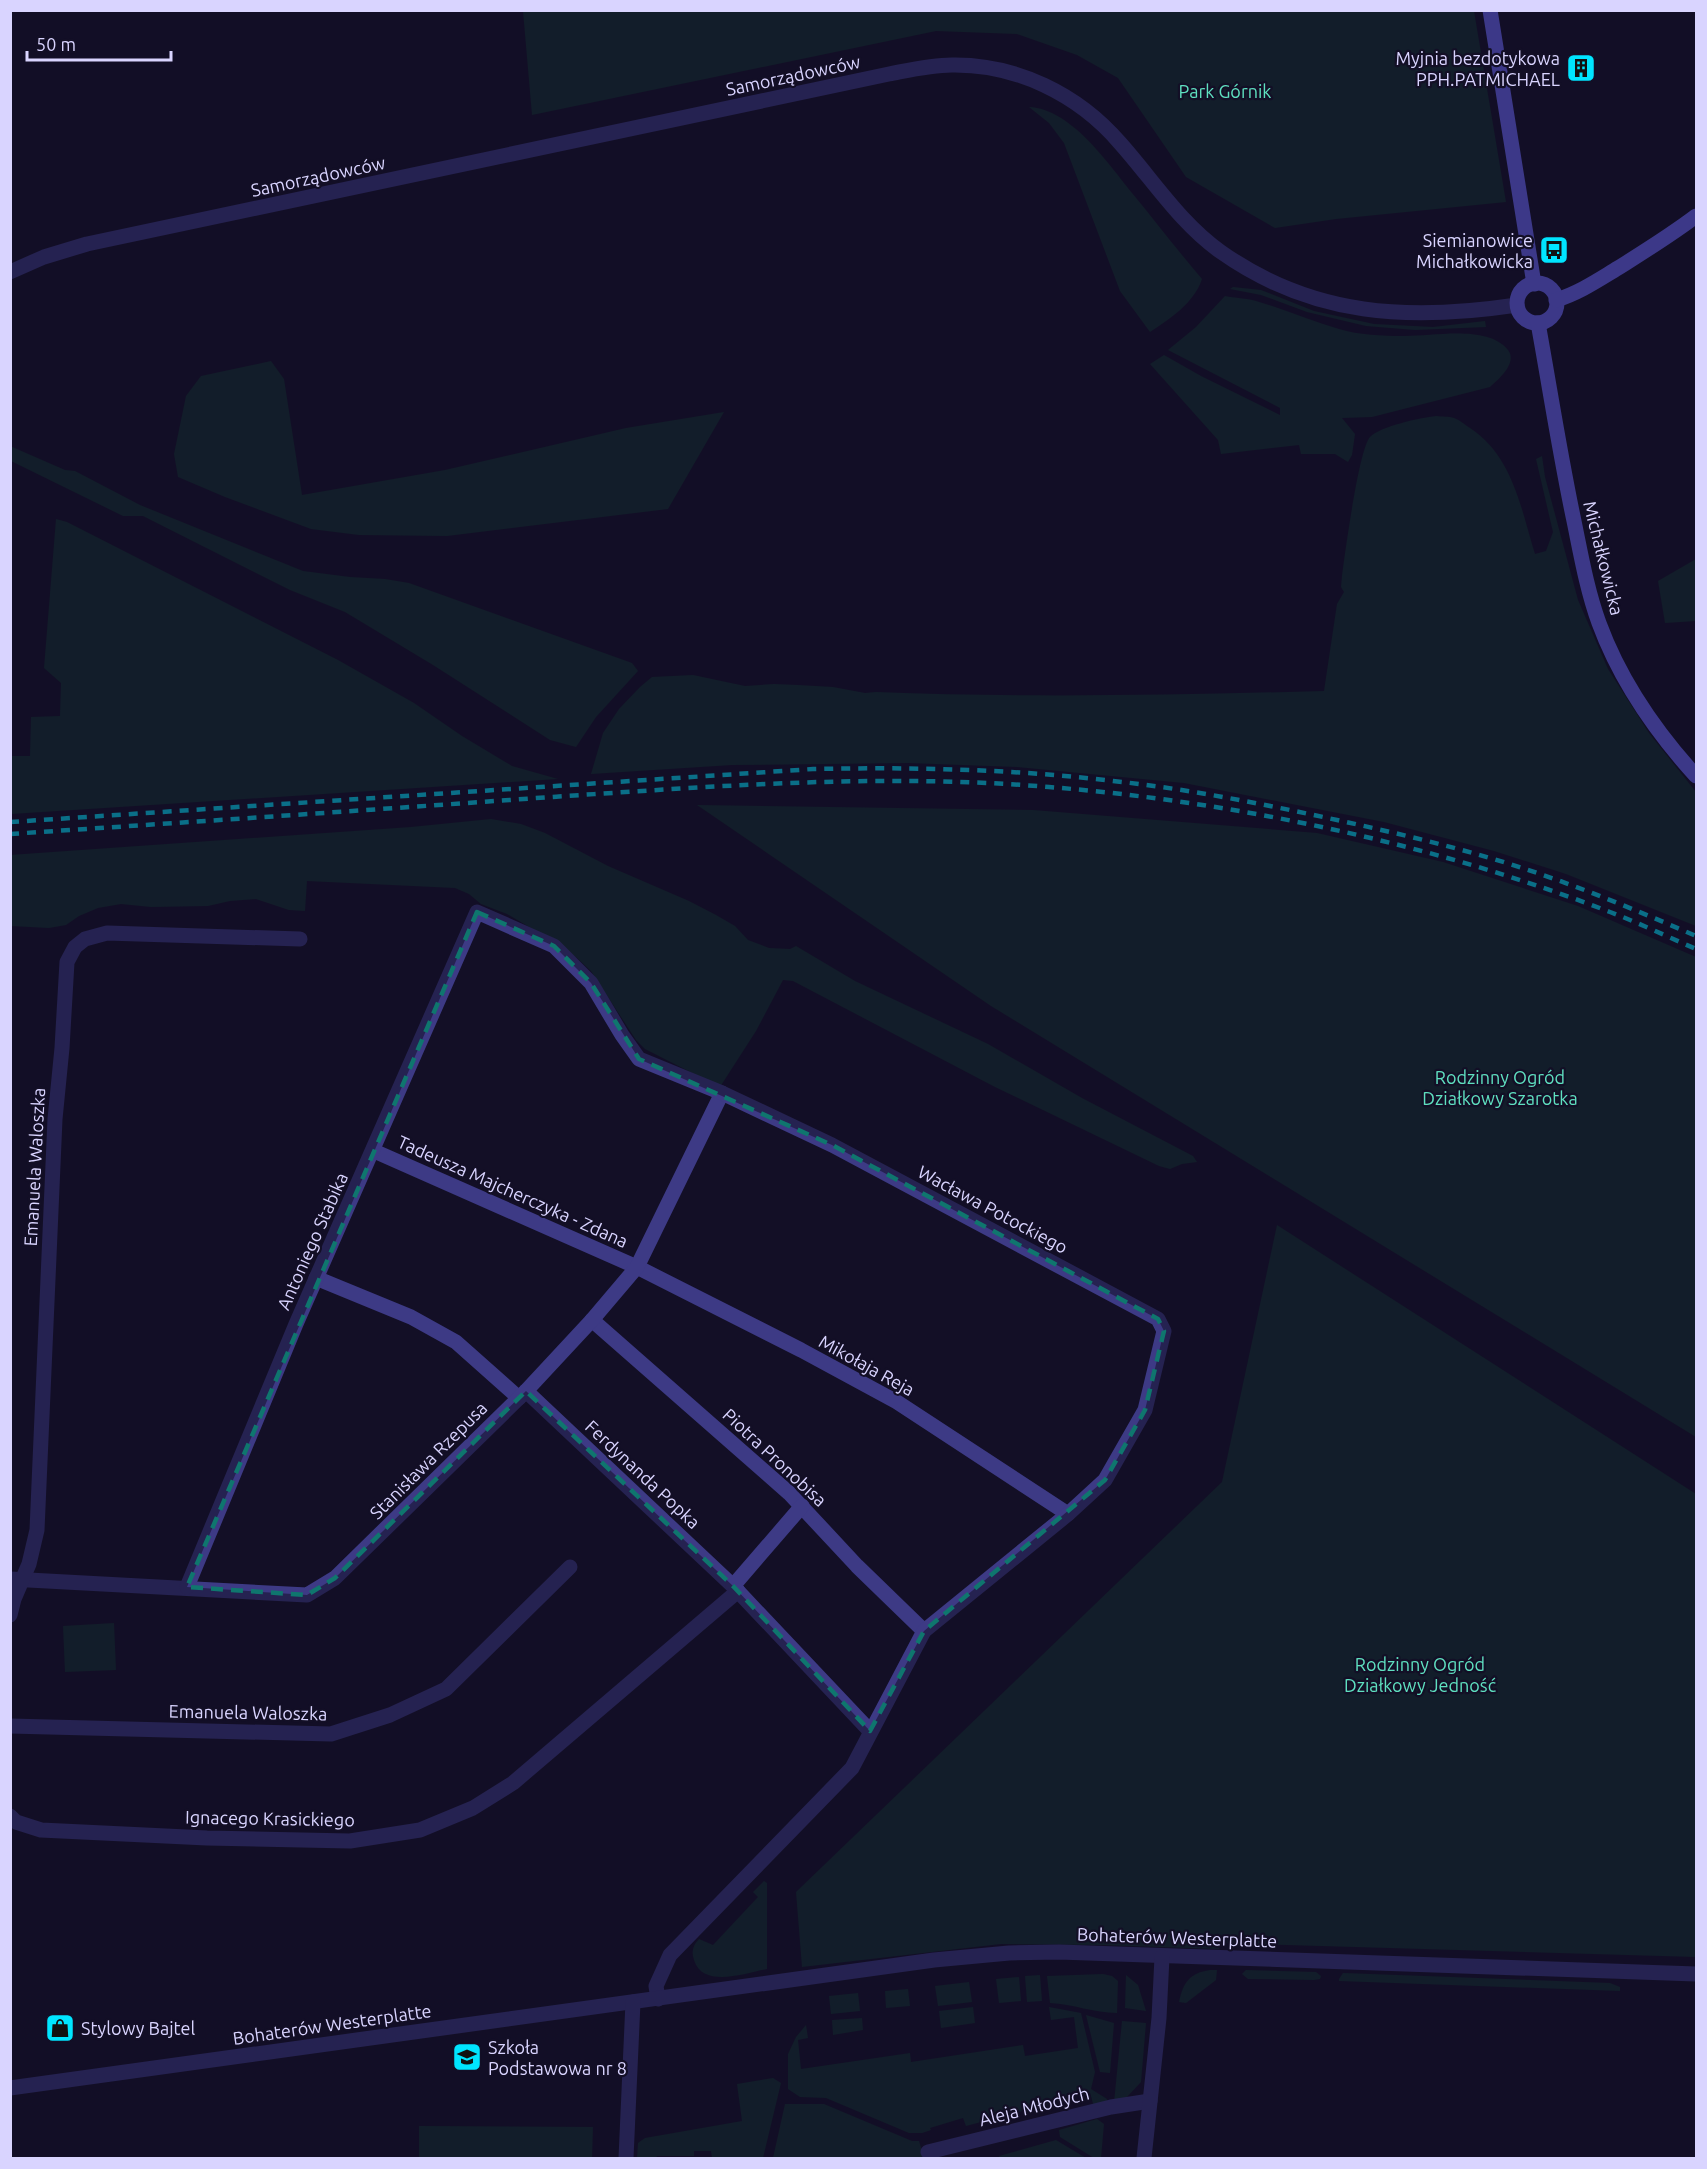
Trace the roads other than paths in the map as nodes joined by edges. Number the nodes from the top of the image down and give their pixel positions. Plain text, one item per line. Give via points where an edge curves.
1 (1490, 10) edge
2 (1696, 216) edge
3 (10, 272) edge
4 (1534, 284) junction
5 (1556, 300) junction
6 (1517, 305) junction
7 (1538, 323) junction
8 (1696, 776) edge
9 (477, 912) joint
10 (300, 939) dead end
11 (722, 1093) junction
12 (374, 1151) junction
13 (637, 1266) junction
14 (316, 1278) junction
15 (592, 1320) junction
16 (522, 1394) junction
17 (802, 1506) junction
18 (1068, 1514) junction
19 (570, 1567) dead end
20 (16, 1579) edge
21 (187, 1587) junction
22 (736, 1588) junction
23 (10, 1615) edge
24 (924, 1630) junction
25 (10, 1726) edge
26 (870, 1731) junction
27 (10, 1816) edge
28 (1162, 1957) junction
29 (1696, 1974) edge
30 (658, 1999) junction
31 (633, 2002) junction
32 (10, 2088) edge
33 (1150, 2101) junction
34 (928, 2152) dead end
35 (626, 2158) edge
36 (1144, 2158) edge

1 - 4 street
2 - 5 street via 1599,279
3 - 6 street, Samorządowców via 87,244 889,74 955,65 1021,76 1077,103 1118,140 1166,200 1203,237 1233,260 1284,287 1342,307 1390,313 1459,313
4 - 5 street via 1545,285
4 - 6 street via 1522,290
5 - 7 street via 1551,317
6 - 7 street via 1524,318
7 - 8 street, Michałkowicka via 1571,510 1596,615 1642,706
9 - 11 street, Wacława Potockiego via 554,946 591,983 639,1059
9 - 12 street, Antoniego Stabika
10 - 20 street, Emanuela Waloszka via 107,933 85,939 67,962 55,1119 37,1530 28,1564
11 - 13 street, Stanisława Rzepusa
11 - 18 street, Wacława Potockiego via 832,1145 1158,1319 1164,1331 1144,1410 1105,1480
12 - 13 street, Tadeusza Majcherczyka - Zdana
12 - 14 street, Antoniego Stabika
13 - 15 street, Stanisława Rzepusa
13 - 18 street, Mikołaja Reja via 897,1402
14 - 16 street, Ferdynanda Popka via 411,1317 456,1342
14 - 21 street, Antoniego Stabika
15 - 16 street, Stanisława Rzepusa
15 - 17 street, Piotra Pronobisa
16 - 21 street, Stanisława Rzepusa via 335,1578 307,1595
16 - 22 street, Ferdynanda Popka
17 - 22 street, Ignacego Krasickiego
17 - 24 street, Piotra Pronobisa
18 - 24 street, Wacława Potockiego
19 - 25 street, Emanuela Waloszka via 446,1689 331,1734
20 - 21 street, Stanisława Rzepusa
20 - 23 street, Emanuela Waloszka
22 - 26 street, Ferdynanda Popka
22 - 27 street, Ignacego Krasickiego via 513,1783 472,1808 420,1830 350,1841 207,1838 42,1830 16,1822
24 - 26 street
26 - 30 street via 852,1768 670,1955 656,1986
28 - 29 street, Bohaterów Westerplatte
28 - 30 street, Bohaterów Westerplatte via 1009,1953
28 - 33 street
30 - 31 street, Bohaterów Westerplatte
31 - 32 street, Bohaterów Westerplatte
31 - 35 street
33 - 34 street, Aleja Młodych
33 - 36 street

